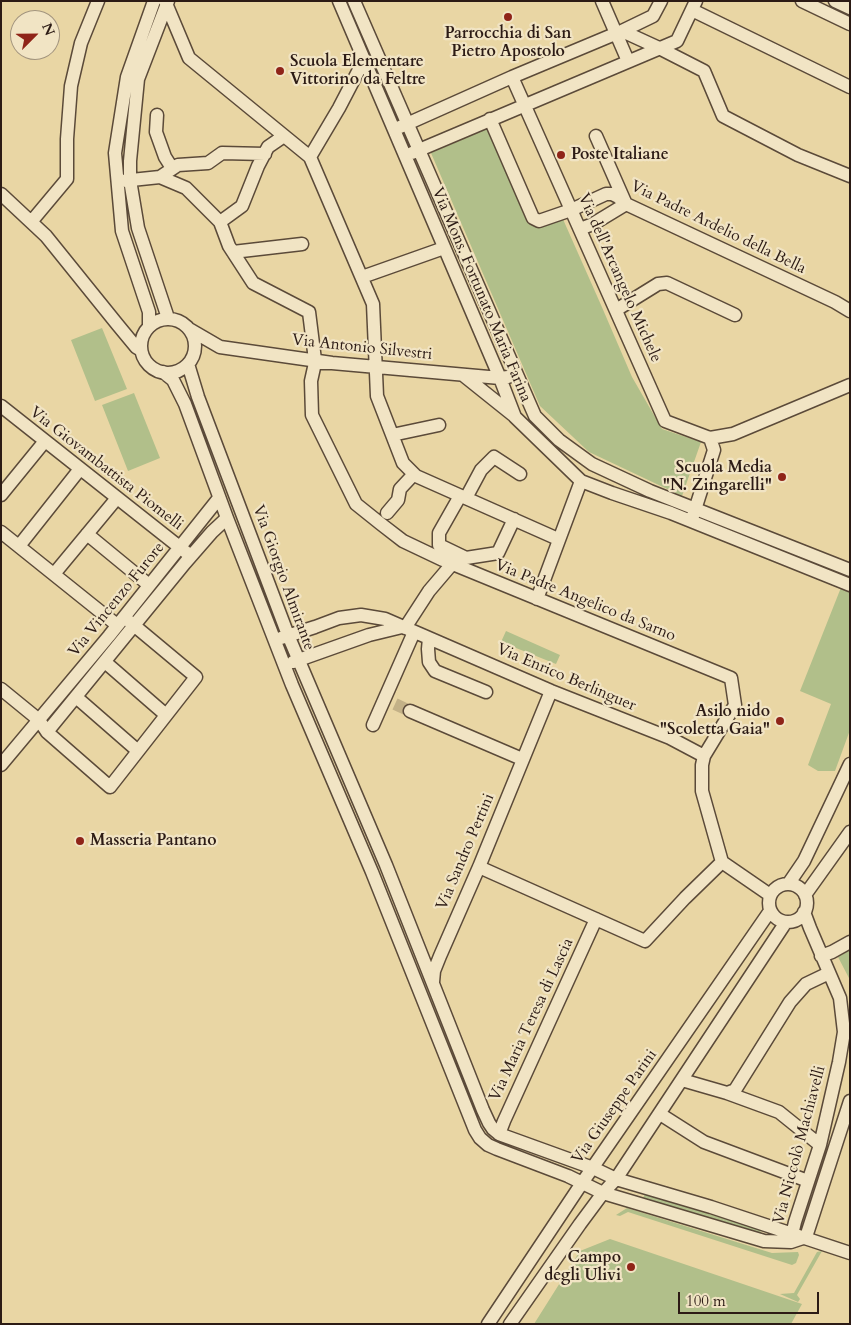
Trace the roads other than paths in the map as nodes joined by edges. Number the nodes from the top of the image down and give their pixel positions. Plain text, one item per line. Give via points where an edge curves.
1 (98, 1) edge
2 (154, 1) edge
3 (339, 1) edge
4 (354, 1) edge
5 (602, 1) edge
6 (661, 1) edge
7 (802, 1) edge
8 (835, 1) edge
9 (167, 2) edge
10 (694, 6) edge
11 (850, 8) edge
12 (850, 24) edge
13 (619, 32) junction
14 (659, 48) junction
15 (364, 60) junction
16 (628, 60) junction
17 (512, 77) junction
18 (850, 87) edge
19 (524, 104) junction
20 (157, 115) dead end
21 (490, 119) junction
22 (408, 124) junction
23 (393, 130) junction
24 (284, 136) junction
25 (596, 136) dead end
26 (419, 149) junction
27 (265, 154) junction
28 (405, 156) junction
29 (310, 157) junction
30 (172, 168) junction
31 (850, 176) edge
32 (160, 177) junction
33 (130, 180) junction
34 (117, 181) junction
35 (1, 194) edge
36 (626, 204) junction
37 (571, 210) junction
38 (31, 222) junction
39 (220, 222) junction
40 (580, 229) junction
41 (302, 244) dead end
42 (444, 248) junction
43 (233, 252) junction
44 (362, 277) junction
45 (616, 310) junction
46 (850, 311) edge
47 (735, 314) dead end
48 (168, 318) junction
49 (117, 324) junction
50 (148, 327) junction
51 (189, 330) junction
52 (220, 347) junction
53 (141, 350) junction
54 (190, 359) junction
55 (315, 360) junction
56 (332, 363) junction
57 (376, 367) junction
58 (163, 372) junction
59 (463, 374) junction
60 (517, 374) junction
61 (500, 378) junction
62 (850, 385) edge
63 (4, 414) edge
64 (515, 416) junction
65 (440, 425) dead end
66 (392, 435) junction
67 (710, 438) junction
68 (45, 441) junction
69 (80, 468) junction
70 (414, 474) junction
71 (520, 474) dead end
72 (581, 481) junction
73 (1, 495) edge
74 (463, 497) junction
75 (117, 498) junction
76 (219, 498) junction
77 (692, 507) junction
78 (388, 513) dead end
79 (227, 518) junction
80 (514, 520) junction
81 (687, 520) junction
82 (1, 532) edge
83 (87, 534) junction
84 (558, 539) junction
85 (19, 546) junction
86 (180, 548) junction
87 (190, 556) junction
88 (452, 564) junction
89 (850, 570) edge
90 (54, 574) junction
91 (149, 585) junction
92 (850, 585) edge
93 (537, 599) junction
94 (120, 621) junction
95 (134, 626) junction
96 (407, 629) junction
97 (288, 635) junction
98 (429, 638) junction
99 (274, 640) junction
100 (299, 660) junction
101 (105, 662) junction
102 (284, 666) junction
103 (1, 689) edge
104 (552, 691) junction
105 (486, 692) dead end
106 (76, 697) junction
107 (410, 711) tunnel mouth
108 (166, 715) junction
109 (39, 720) junction
110 (373, 725) dead end
111 (47, 732) junction
112 (138, 751) junction
113 (704, 756) junction
114 (4, 758) edge
115 (522, 760) junction
116 (850, 764) edge
117 (850, 832) edge
118 (722, 862) junction
119 (478, 867) junction
120 (789, 883) junction
121 (805, 894) junction
122 (770, 895) junction
123 (770, 910) junction
124 (804, 912) junction
125 (596, 919) junction
126 (790, 922) junction
127 (810, 928) junction
128 (850, 942) edge
129 (420, 951) junction
130 (440, 956) junction
131 (821, 956) junction
132 (829, 973) junction
133 (432, 983) junction
134 (845, 999) edge
135 (682, 1080) junction
136 (727, 1093) junction
137 (850, 1101) edge
138 (660, 1114) junction
139 (847, 1118) edge
140 (499, 1134) junction
141 (820, 1145) junction
142 (593, 1168) junction
143 (616, 1179) junction
144 (808, 1180) junction
145 (582, 1183) junction
146 (603, 1193) junction
147 (791, 1237) junction
148 (806, 1238) junction
149 (850, 1253) edge
150 (488, 1324) edge
151 (510, 1324) edge

1 - 38 street via 81,43 71,86 67,179
2 - 34 street via 127,77 115,153
3 - 15 street, Via Mons. Fortunato Maria Farina
4 - 22 street, Via Mons. Fortunato Maria Farina
5 - 13 street
6 - 13 street via 653,16
7 - 12 street
8 - 11 street
9 - 24 street via 189,58
9 - 33 street via 138,79
10 - 14 street via 677,41
10 - 18 street
13 - 14 street
13 - 16 street
13 - 17 street
14 - 16 street
14 - 31 street via 704,71 723,116 798,155
15 - 23 street, Via Mons. Fortunato Maria Farina
15 - 29 street
16 - 19 street
17 - 19 street, Via dell'Arcangelo Michele
17 - 22 street
19 - 21 street
19 - 37 street, Via dell'Arcangelo Michele
20 - 30 street via 156,132 164,157
21 - 26 street
21 - 37 street via 533,218 539,221
22 - 23 street
22 - 26 street, Via Mons. Fortunato Maria Farina
23 - 28 street, Via Mons. Fortunato Maria Farina
24 - 27 street via 268,147
24 - 29 street
25 - 36 street
26 - 28 street
26 - 60 street, Via Mons. Fortunato Maria Farina
27 - 30 street via 222,154 208,163 178,164
27 - 39 street via 242,206
28 - 42 street, Via Mons. Fortunato Maria Farina
29 - 44 street
30 - 32 street
32 - 33 street
32 - 39 street via 186,188
33 - 34 street
33 - 48 street via 138,228
34 - 50 street via 122,231 149,312
35 - 38 street
36 - 37 street, Via Padre Ardelio della Bella via 618,197 606,194
36 - 40 street
36 - 46 street, Via Padre Ardelio della Bella
37 - 40 street, Via dell'Arcangelo Michele
38 - 49 street
39 - 43 street
40 - 45 street, Via dell'Arcangelo Michele
41 - 43 street
42 - 44 street
42 - 61 street, Via Mons. Fortunato Maria Farina
43 - 55 street via 252,283 309,312
44 - 57 street via 373,304
45 - 47 street via 658,284 667,283
45 - 67 street, Via dell'Arcangelo Michele via 665,421
48 - 50 street
48 - 51 street
49 - 50 street via 137,330
49 - 53 street
50 - 53 street via 142,336
51 - 52 street, Via Antonio Silvestri
51 - 54 street via 194,340
52 - 54 street, Via Antonio Silvestri
52 - 55 street, Via Antonio Silvestri
53 - 58 street via 150,366
54 - 58 street via 180,370
54 - 97 street, Via Giorgio Almirante via 198,397
55 - 56 street, Via Antonio Silvestri
56 - 57 street, Via Antonio Silvestri
56 - 88 street, Via Padre Angelico da Sarno via 314,364 312,415 356,504 403,541
57 - 59 street, Via Antonio Silvestri
57 - 66 street via 377,396
58 - 76 street, Via Giorgio Almirante via 172,380 185,404
59 - 61 street, Via Antonio Silvestri
59 - 64 street
60 - 61 street, Via Antonio Silvestri
60 - 77 street, Via Mons. Fortunato Maria Farina via 535,416 559,440 592,464
61 - 64 street, Via Mons. Fortunato Maria Farina
62 - 67 street via 733,434
63 - 68 street, Via Giovambattista Piomelli
64 - 72 street, Via Mons. Fortunato Maria Farina
65 - 66 street
66 - 70 street via 403,463
67 - 77 street via 714,450
68 - 69 street, Via Giovambattista Piomelli
68 - 73 street
69 - 75 street, Via Giovambattista Piomelli
69 - 85 street
70 - 74 street
70 - 78 street via 400,489 398,500
71 - 74 street via 494,456
72 - 81 street, Via Mons. Fortunato Maria Farina
72 - 84 street
74 - 80 street
74 - 80 street via 440,533 439,544 466,558 498,553
75 - 83 street
75 - 86 street, Via Giovambattista Piomelli
76 - 79 street, Via Giorgio Almirante
76 - 86 street, Via Vincenzo Furore
77 - 81 street
77 - 89 street, Via Mons. Fortunato Maria Farina
79 - 87 street, Via Vincenzo Furore
79 - 99 street, Via Giorgio Almirante
80 - 84 street
81 - 92 street, Via Mons. Fortunato Maria Farina
82 - 85 street
83 - 90 street
83 - 91 street
84 - 93 street
85 - 90 street
86 - 87 street, Via Giovambattista Piomelli
86 - 91 street, Via Vincenzo Furore
87 - 95 street, Via Vincenzo Furore
88 - 93 street, Via Padre Angelico da Sarno
88 - 96 street via 429,591
90 - 94 street
91 - 94 street, Via Vincenzo Furore
93 - 113 street, Via Padre Angelico da Sarno via 731,678 735,704
94 - 95 street
94 - 109 street, Via Vincenzo Furore
95 - 101 street, Via Vincenzo Furore
95 - 108 street via 196,677
96 - 97 street, Via Enrico Berlinguer via 385,619 361,615 339,618
96 - 98 street, Via Enrico Berlinguer
96 - 100 street via 369,635
96 - 110 street via 389,701
97 - 99 street, Via Enrico Berlinguer
97 - 100 street, Via Giorgio Almirante
98 - 104 street, Via Enrico Berlinguer
98 - 105 street via 428,662 436,671
99 - 102 street, Via Giorgio Almirante
100 - 102 street, Via Giorgio Almirante
100 - 129 street
101 - 106 street, Via Vincenzo Furore
101 - 108 street
102 - 145 street via 372,872 475,1130 488,1145
103 - 109 street
104 - 113 street, Via Enrico Berlinguer via 670,738
104 - 115 street, Via Sandro Pertini
106 - 111 street, Via Vincenzo Furore
106 - 112 street
107 - 115 street
108 - 112 street
109 - 111 street
109 - 114 street, Via Vincenzo Furore
111 - 112 street via 110,787
113 - 118 street, Via Padre Angelico da Sarno via 702,792
115 - 119 street, Via Sandro Pertini
116 - 120 street via 804,860
117 - 121 street
118 - 122 street
118 - 125 street via 645,941
119 - 125 street
119 - 130 street, Via Sandro Pertini
120 - 121 street
120 - 122 street via 778,886
121 - 124 street via 807,904
122 - 123 street
123 - 126 street via 776,918
123 - 142 street, Via Giuseppe Parini
124 - 126 street via 800,918
124 - 127 street, Via Niccolò Machiavelli
125 - 140 street, Via Maria Teresa di Lascia
126 - 127 street
126 - 135 street
127 - 131 street, Via Niccolò Machiavelli
128 - 131 street
129 - 130 street via 432,957
129 - 133 street
130 - 133 street, Via Sandro Pertini
131 - 132 street, Via Niccolò Machiavelli
132 - 134 street, Via Niccolò Machiavelli
132 - 136 street via 806,984 790,1002 735,1090
133 - 140 street via 486,1116
134 - 141 street, Via Niccolò Machiavelli via 839,1062
135 - 136 street
135 - 138 street
136 - 141 street via 779,1112
137 - 139 street, Via Niccolò Machiavelli
138 - 143 street
138 - 144 street via 704,1142
139 - 148 street, Via Niccolò Machiavelli
140 - 142 street
141 - 144 street, Via Niccolò Machiavelli
142 - 143 street
142 - 145 street, Via Giuseppe Parini
143 - 146 street
143 - 147 street via 701,1204
144 - 147 street, Via Niccolò Machiavelli
145 - 146 street
145 - 150 street, Via Giuseppe Parini
146 - 147 street via 764,1241
146 - 151 street
147 - 148 street
148 - 149 street

